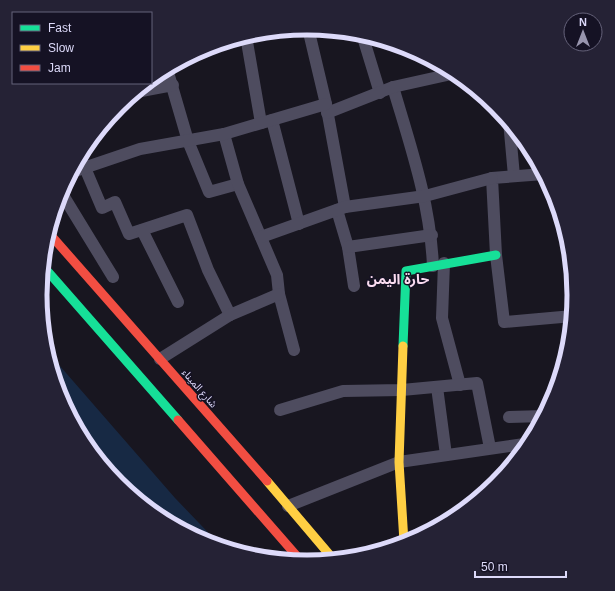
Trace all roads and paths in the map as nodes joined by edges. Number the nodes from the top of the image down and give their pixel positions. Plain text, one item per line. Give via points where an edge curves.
1 (310, 35) edge
2 (364, 41) edge
3 (247, 42) edge
4 (169, 75) edge
5 (446, 75) edge
6 (173, 85) junction
7 (393, 87) junction
8 (148, 90) edge
9 (380, 93) junction
10 (326, 109) junction
11 (266, 121) junction
12 (510, 132) edge
13 (224, 134) junction
14 (188, 141) junction
15 (83, 163) edge
16 (86, 168) junction
17 (79, 170) edge
18 (538, 174) edge
19 (514, 176) junction
20 (492, 178) junction
21 (238, 184) junction
22 (425, 196) junction
23 (66, 200) edge
24 (341, 209) junction
25 (299, 224) junction
26 (142, 230) junction
27 (432, 235) junction
28 (260, 237) junction
29 (54, 238) edge
30 (348, 247) junction
31 (496, 255) junction
32 (439, 265) junction
33 (48, 272) edge
34 (113, 277) dead end
35 (354, 286) dead end
36 (279, 294) junction
37 (178, 302) dead end
38 (230, 315) junction
39 (567, 317) edge
40 (294, 350) dead end
41 (160, 359) junction
42 (460, 385) junction
43 (437, 387) junction
44 (402, 390) junction
45 (280, 410) dead end
46 (538, 416) edge
47 (509, 417) dead end
48 (521, 444) edge
49 (490, 448) junction
50 (446, 455) junction
51 (400, 462) junction
52 (257, 481) junction
53 (241, 493) junction
54 (288, 506) junction
55 (404, 537) edge
56 (296, 555) edge
57 (330, 555) edge

1 - 10 street
2 - 9 street
3 - 11 street
4 - 6 street
5 - 7 street
6 - 8 street
6 - 14 street
7 - 9 street
7 - 22 street
9 - 10 street
10 - 11 street
10 - 24 street
11 - 13 street
11 - 25 street
12 - 19 street
13 - 14 street
13 - 21 street
14 - 16 street via 140,149
14 - 21 street via 209,192
15 - 16 street
16 - 17 street
16 - 26 street via 102,208 115,202 129,234
18 - 19 street
19 - 20 street
20 - 22 street
20 - 31 street
21 - 28 street
22 - 24 street
22 - 27 street
23 - 34 street
24 - 25 street
24 - 30 street
25 - 28 street
26 - 37 street
26 - 38 street via 187,215 208,270
27 - 30 street
27 - 32 street
28 - 36 street via 277,275
29 - 41 main road, شارع الميناء
30 - 35 street
31 - 32 main road
31 - 39 street via 504,322
32 - 42 street via 442,318
32 - 44 main road via 406,271
33 - 53 main road
36 - 38 street
36 - 40 street
38 - 41 street
41 - 52 main road, شارع الميناء
42 - 43 street
42 - 49 street via 477,383
43 - 44 street
43 - 50 street
44 - 45 street via 343,391
44 - 51 main road
46 - 47 street
48 - 49 street
49 - 50 street
50 - 51 street
51 - 54 street
51 - 55 main road
52 - 53 main road
52 - 54 main road, شارع الميناء
53 - 56 main road
54 - 57 main road, شارع الميناء

